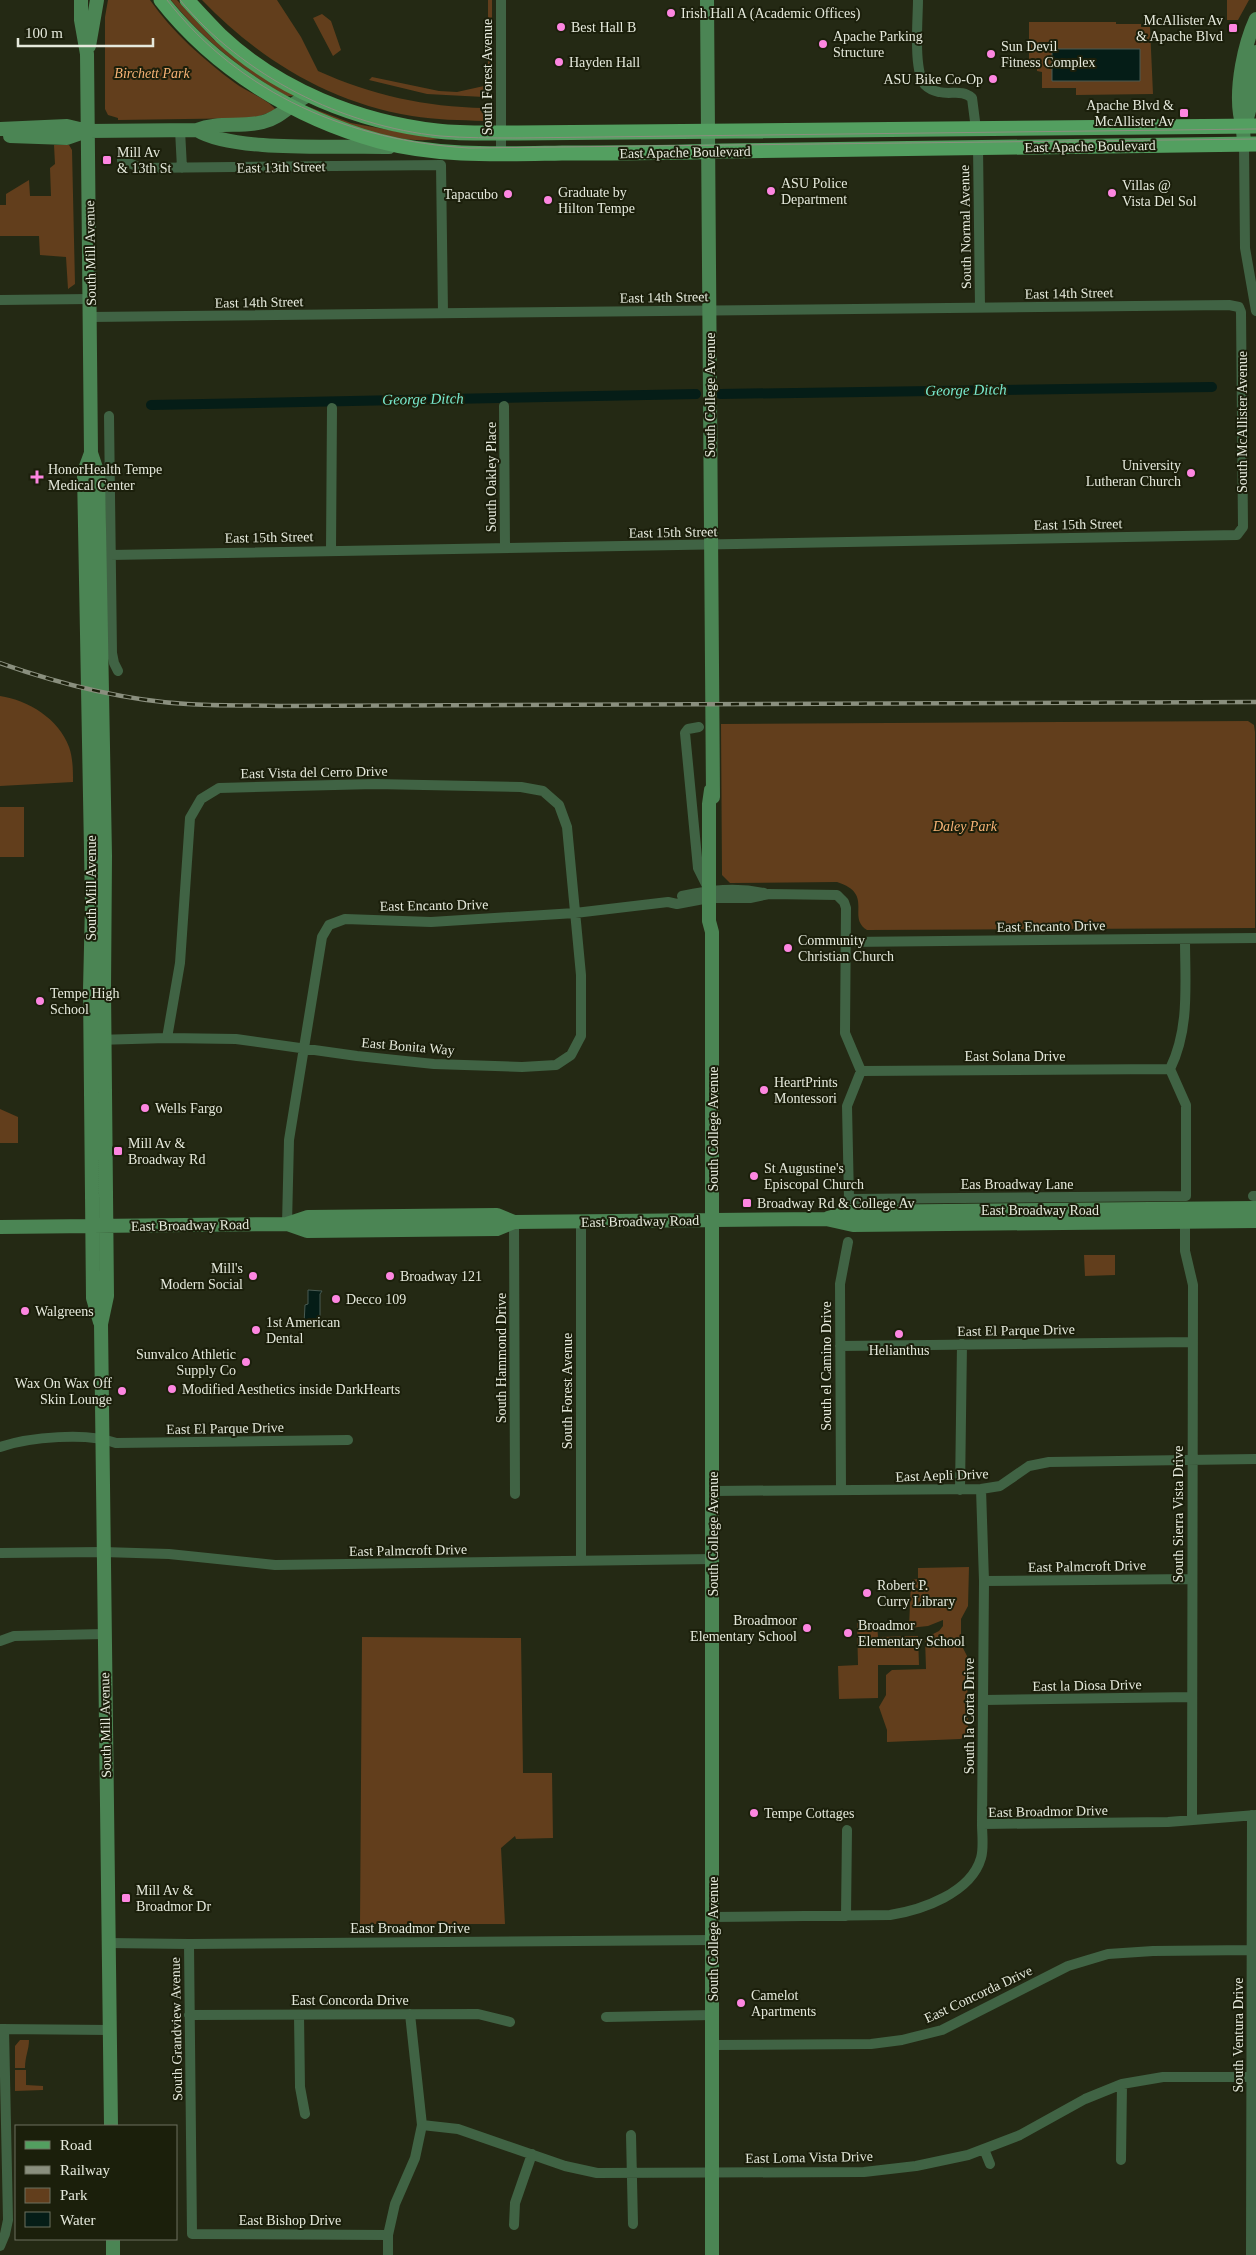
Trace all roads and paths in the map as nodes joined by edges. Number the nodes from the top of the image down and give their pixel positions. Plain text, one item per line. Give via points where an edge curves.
1 (80, 0) edge
2 (97, 0) edge
3 (162, 0) edge
4 (186, 0) edge
5 (501, 0) edge
6 (707, 0) edge
7 (918, 0) edge
8 (1256, 19) edge
9 (1256, 52) edge
10 (87, 54) junction
11 (309, 95) junction
12 (290, 106) junction
13 (1250, 126) edge
14 (1050, 128) junction
15 (0, 129) edge
16 (180, 130) junction
17 (197, 130) junction
18 (976, 130) junction
19 (88, 131) junction
20 (707, 131) junction
21 (502, 133) junction
22 (0, 136) edge
23 (1250, 144) edge
24 (406, 147) junction
25 (862, 147) junction
26 (978, 147) junction
27 (707, 152) junction
28 (501, 154) junction
29 (122, 160) dead end
30 (182, 168) junction
31 (90, 299) junction
32 (0, 300) edge
33 (1239, 307) joint
34 (980, 308) junction
35 (710, 311) junction
36 (1256, 311) edge
37 (443, 313) junction
38 (90, 317) junction
39 (504, 406) dead end
40 (332, 408) dead end
41 (110, 416) dead end
42 (91, 453) junction
43 (1237, 536) joint
44 (710, 545) junction
45 (505, 548) junction
46 (332, 550) junction
47 (110, 555) junction
48 (118, 671) dead end
49 (699, 727) dead end
50 (712, 894) junction
51 (575, 913) junction
52 (1256, 938) edge
53 (1185, 939) junction
54 (847, 942) junction
55 (167, 1038) junction
56 (100, 1040) junction
57 (304, 1048) junction
58 (1170, 1069) junction
59 (861, 1071) junction
60 (1255, 1200) edge
61 (1185, 1209) junction
62 (714, 1220) junction
63 (581, 1221) junction
64 (1256, 1221) edge
65 (514, 1222) junction
66 (287, 1224) junction
67 (92, 1226) junction
68 (107, 1226) junction
69 (0, 1227) edge
70 (848, 1242) dead end
71 (101, 1324) junction
72 (1193, 1342) junction
73 (962, 1344) junction
74 (840, 1346) junction
75 (102, 1438) junction
76 (348, 1440) dead end
77 (0, 1447) edge
78 (1256, 1459) edge
79 (1192, 1460) junction
80 (981, 1489) junction
81 (841, 1490) junction
82 (960, 1490) junction
83 (713, 1491) junction
84 (515, 1494) dead end
85 (103, 1552) junction
86 (0, 1553) edge
87 (713, 1559) junction
88 (581, 1561) junction
89 (1192, 1579) junction
90 (984, 1581) junction
91 (104, 1634) junction
92 (0, 1641) edge
93 (1192, 1698) junction
94 (984, 1700) junction
95 (1254, 1815) edge
96 (1192, 1819) junction
97 (982, 1824) junction
98 (847, 1830) dead end
99 (846, 1916) junction
100 (713, 1918) junction
101 (1254, 1935) edge
102 (713, 1940) junction
103 (108, 1943) junction
104 (189, 1944) junction
105 (1252, 1950) junction
106 (410, 2014) junction
107 (190, 2015) junction
108 (299, 2015) junction
109 (713, 2015) junction
110 (606, 2017) dead end
111 (510, 2022) dead end
112 (2, 2029) edge
113 (110, 2030) junction
114 (713, 2045) junction
115 (1254, 2056) edge
116 (1252, 2077) junction
117 (1122, 2084) junction
118 (305, 2114) dead end
119 (111, 2125) edge
120 (422, 2125) junction
121 (630, 2135) dead end
122 (984, 2149) junction
123 (532, 2154) junction
124 (1121, 2160) dead end
125 (990, 2164) dead end
126 (712, 2172) junction
127 (631, 2173) junction
128 (4, 2174) edge
129 (1253, 2176) edge
130 (633, 2224) dead end
131 (514, 2225) dead end
132 (192, 2234) joint
133 (388, 2235) junction
134 (113, 2240) edge
135 (0, 2246) edge
136 (113, 2255) edge
137 (388, 2255) edge
138 (712, 2255) edge
139 (1251, 2255) edge

1 - 10 main road, South Mill Avenue
2 - 10 main road, South Mill Avenue
3 - 12 main road, East Apache Boulevard via 190,33 224,63
4 - 11 main road, East Apache Boulevard via 222,37 244,54
5 - 21 street, South Forest Avenue
6 - 20 main road, South College Avenue
7 - 18 street via 922,79 926,86 936,91 963,93 972,98
8 - 13 main road via 1246,42 1242,67 1240,113
9 - 13 main road
10 - 19 main road, South Mill Avenue
11 - 12 main road, East 13th Street
11 - 21 main road, East Apache Boulevard via 382,122 436,131
12 - 17 main road, East 13th Street via 274,119 260,123 209,125
12 - 24 main road, East Apache Boulevard via 349,131
13 - 14 main road, East Apache Boulevard
13 - 23 main road
14 - 18 main road, East Apache Boulevard
14 - 26 main road via 1032,136 995,137
15 - 19 main road via 67,126
16 - 17 main road, East 13th Street
16 - 19 main road, East 13th Street
16 - 30 street
17 - 24 main road, East 13th Street via 208,137 255,144
18 - 20 main road, East Apache Boulevard
18 - 25 main road via 970,136 962,137 886,138
19 - 22 main road via 67,138
19 - 31 main road, South Mill Avenue
20 - 21 main road, East Apache Boulevard
20 - 27 main road, South College Avenue
21 - 28 street, South Forest Avenue
23 - 26 main road, East Apache Boulevard
23 - 36 street via 1244,248
24 - 28 main road, East Apache Boulevard via 449,153
25 - 26 main road, East Apache Boulevard
25 - 27 main road, East Apache Boulevard
26 - 34 street, South Normal Avenue
27 - 28 main road, East Apache Boulevard
27 - 35 main road, South College Avenue
29 - 30 street, East 13th Street via 141,168
30 - 37 street, East 13th Street via 441,165
31 - 32 street
31 - 38 main road, South Mill Avenue
33 - 34 street, East 14th Street
33 - 43 street, South McAllister Avenue via 1242,335 1242,528
34 - 35 street, East 14th Street
35 - 37 street, East 14th Street
35 - 44 main road, South College Avenue
37 - 38 street, East 14th Street
38 - 42 main road, South Mill Avenue
39 - 45 street, South Oakley Place
40 - 46 street
41 - 47 street
42 - 56 main road, South Mill Avenue via 98,474 105,856
42 - 67 main road, South Mill Avenue via 84,472 92,904
43 - 44 street, East 15th Street
44 - 45 street, East 15th Street
44 - 50 main road, South College Avenue via 711,790 708,804
45 - 46 street, East 15th Street
46 - 47 street, East 15th Street
47 - 48 street via 112,653
49 - 50 street via 685,733 698,868
50 - 51 street, East Encanto Drive
50 - 54 street, East Encanto Drive via 750,898 769,894 832,893 846,908
50 - 62 main road, South College Avenue via 709,921 712,932
51 - 55 street, East Vista del Cerro Drive via 567,827 559,805 543,791 520,787 375,784 219,788 201,799 190,818 180,962
51 - 57 street, East Encanto Drive via 432,922 345,918 330,924 322,937
51 - 57 street, East Bonita Way via 581,975 581,1036 571,1055 556,1065 434,1064
52 - 53 street, East Encanto Drive
53 - 54 street, East Encanto Drive
53 - 58 street via 1185,1023 1179,1050
54 - 59 street via 844,1033
55 - 56 street, East Bonita Way
55 - 57 street, East Bonita Way via 236,1039
56 - 68 main road, South Mill Avenue
57 - 66 street, East Encanto Drive via 289,1140
58 - 59 street, East Solana Drive
58 - 61 street, South Sierra Vista Drive via 1186,1106
59 - 61 street, Eas Broadway Lane via 847,1106 849,1199
60 - 61 main road, East Broadway Road
61 - 62 main road, East Broadway Road via 850,1212 826,1219
61 - 64 main road, East Broadway Road
61 - 72 street, South Sierra Vista Drive via 1185,1251 1193,1285
62 - 63 main road, East Broadway Road
62 - 83 main road, South College Avenue
63 - 65 main road, East Broadway Road
63 - 88 street, South Forest Avenue
65 - 66 main road, East Broadway Road via 497,1216 406,1216 308,1217
65 - 84 street, South Hammond Drive
66 - 68 main road, East Broadway Road
67 - 68 main road, East Broadway Road
67 - 69 main road, East Broadway Road
67 - 71 main road, South Mill Avenue via 93,1298
68 - 71 main road, South Mill Avenue via 107,1296
70 - 74 street, South el Camino Drive via 840,1284
71 - 75 main road, South Mill Avenue
72 - 73 street, East El Parque Drive
72 - 79 street, South Sierra Vista Drive
73 - 74 street, East El Parque Drive
73 - 82 street
74 - 81 street, South el Camino Drive
75 - 76 street, East El Parque Drive via 116,1443
75 - 77 street, East El Parque Drive via 30,1439
75 - 85 main road, South Mill Avenue
78 - 79 street, East Aepli Drive
79 - 80 street, East Aepli Drive via 1049,1462 1028,1466 1000,1486
79 - 89 street, South Sierra Vista Drive
80 - 82 street, East Aepli Drive
80 - 90 street, South la Corta Drive
81 - 82 street, East Aepli Drive
81 - 83 street, East Aepli Drive
83 - 87 main road, South College Avenue
85 - 86 street, East Palmcroft Drive
85 - 88 street, East Palmcroft Drive via 169,1554 275,1565
85 - 91 main road, South Mill Avenue
87 - 88 street, East Palmcroft Drive
87 - 100 main road, South College Avenue
89 - 90 street, East Palmcroft Drive
89 - 93 street, South Sierra Vista Drive
90 - 94 street, South la Corta Drive
91 - 92 street via 14,1636
91 - 103 main road, South Mill Avenue
93 - 94 street, East la Diosa Drive
93 - 96 street, South Sierra Vista Drive
94 - 97 street, South la Corta Drive
95 - 96 street, East Broadmor Drive
95 - 101 street, South Ventura Drive
96 - 97 street, East Broadmor Drive
97 - 99 street, East Broadmor Drive via 981,1857 976,1870 964,1884 909,1912
98 - 99 street
99 - 100 street, East Broadmor Drive
100 - 102 main road, South College Avenue
101 - 105 street, South Ventura Drive
102 - 104 street, East Broadmor Drive
102 - 109 main road, South College Avenue
103 - 104 street, East Broadmor Drive
103 - 113 main road, South Mill Avenue
104 - 107 street, South Grandview Avenue
105 - 114 street, East Concorda Drive via 1108,1954 1068,1966 942,2030 902,2040 871,2044
105 - 115 street, South Ventura Drive
106 - 108 street, East Concorda Drive
106 - 111 street, East Concorda Drive via 478,2014
106 - 120 street
107 - 108 street, East Concorda Drive
107 - 132 street, South Grandview Avenue
108 - 118 street via 300,2087
109 - 110 street
109 - 114 main road, South College Avenue
112 - 113 street
112 - 128 street
113 - 119 main road, South Mill Avenue
114 - 126 main road, South College Avenue
115 - 116 street, South Ventura Drive
116 - 117 street, East Loma Vista Drive via 1163,2077
116 - 129 street, South Ventura Drive
117 - 122 street, East Loma Vista Drive via 1085,2099 1020,2135
117 - 124 street
120 - 123 street, East Loma Vista Drive via 458,2129
120 - 133 street via 415,2158 396,2204
121 - 127 street
122 - 125 street
122 - 126 street, East Loma Vista Drive via 916,2166 864,2172
123 - 127 street, East Loma Vista Drive via 589,2171
123 - 131 street via 515,2203
126 - 127 street, East Loma Vista Drive
126 - 138 main road, South College Avenue
127 - 130 street
128 - 135 street via 8,2220
129 - 139 street, South Ventura Drive
132 - 133 street, East Bishop Drive
133 - 137 street
134 - 136 main road

